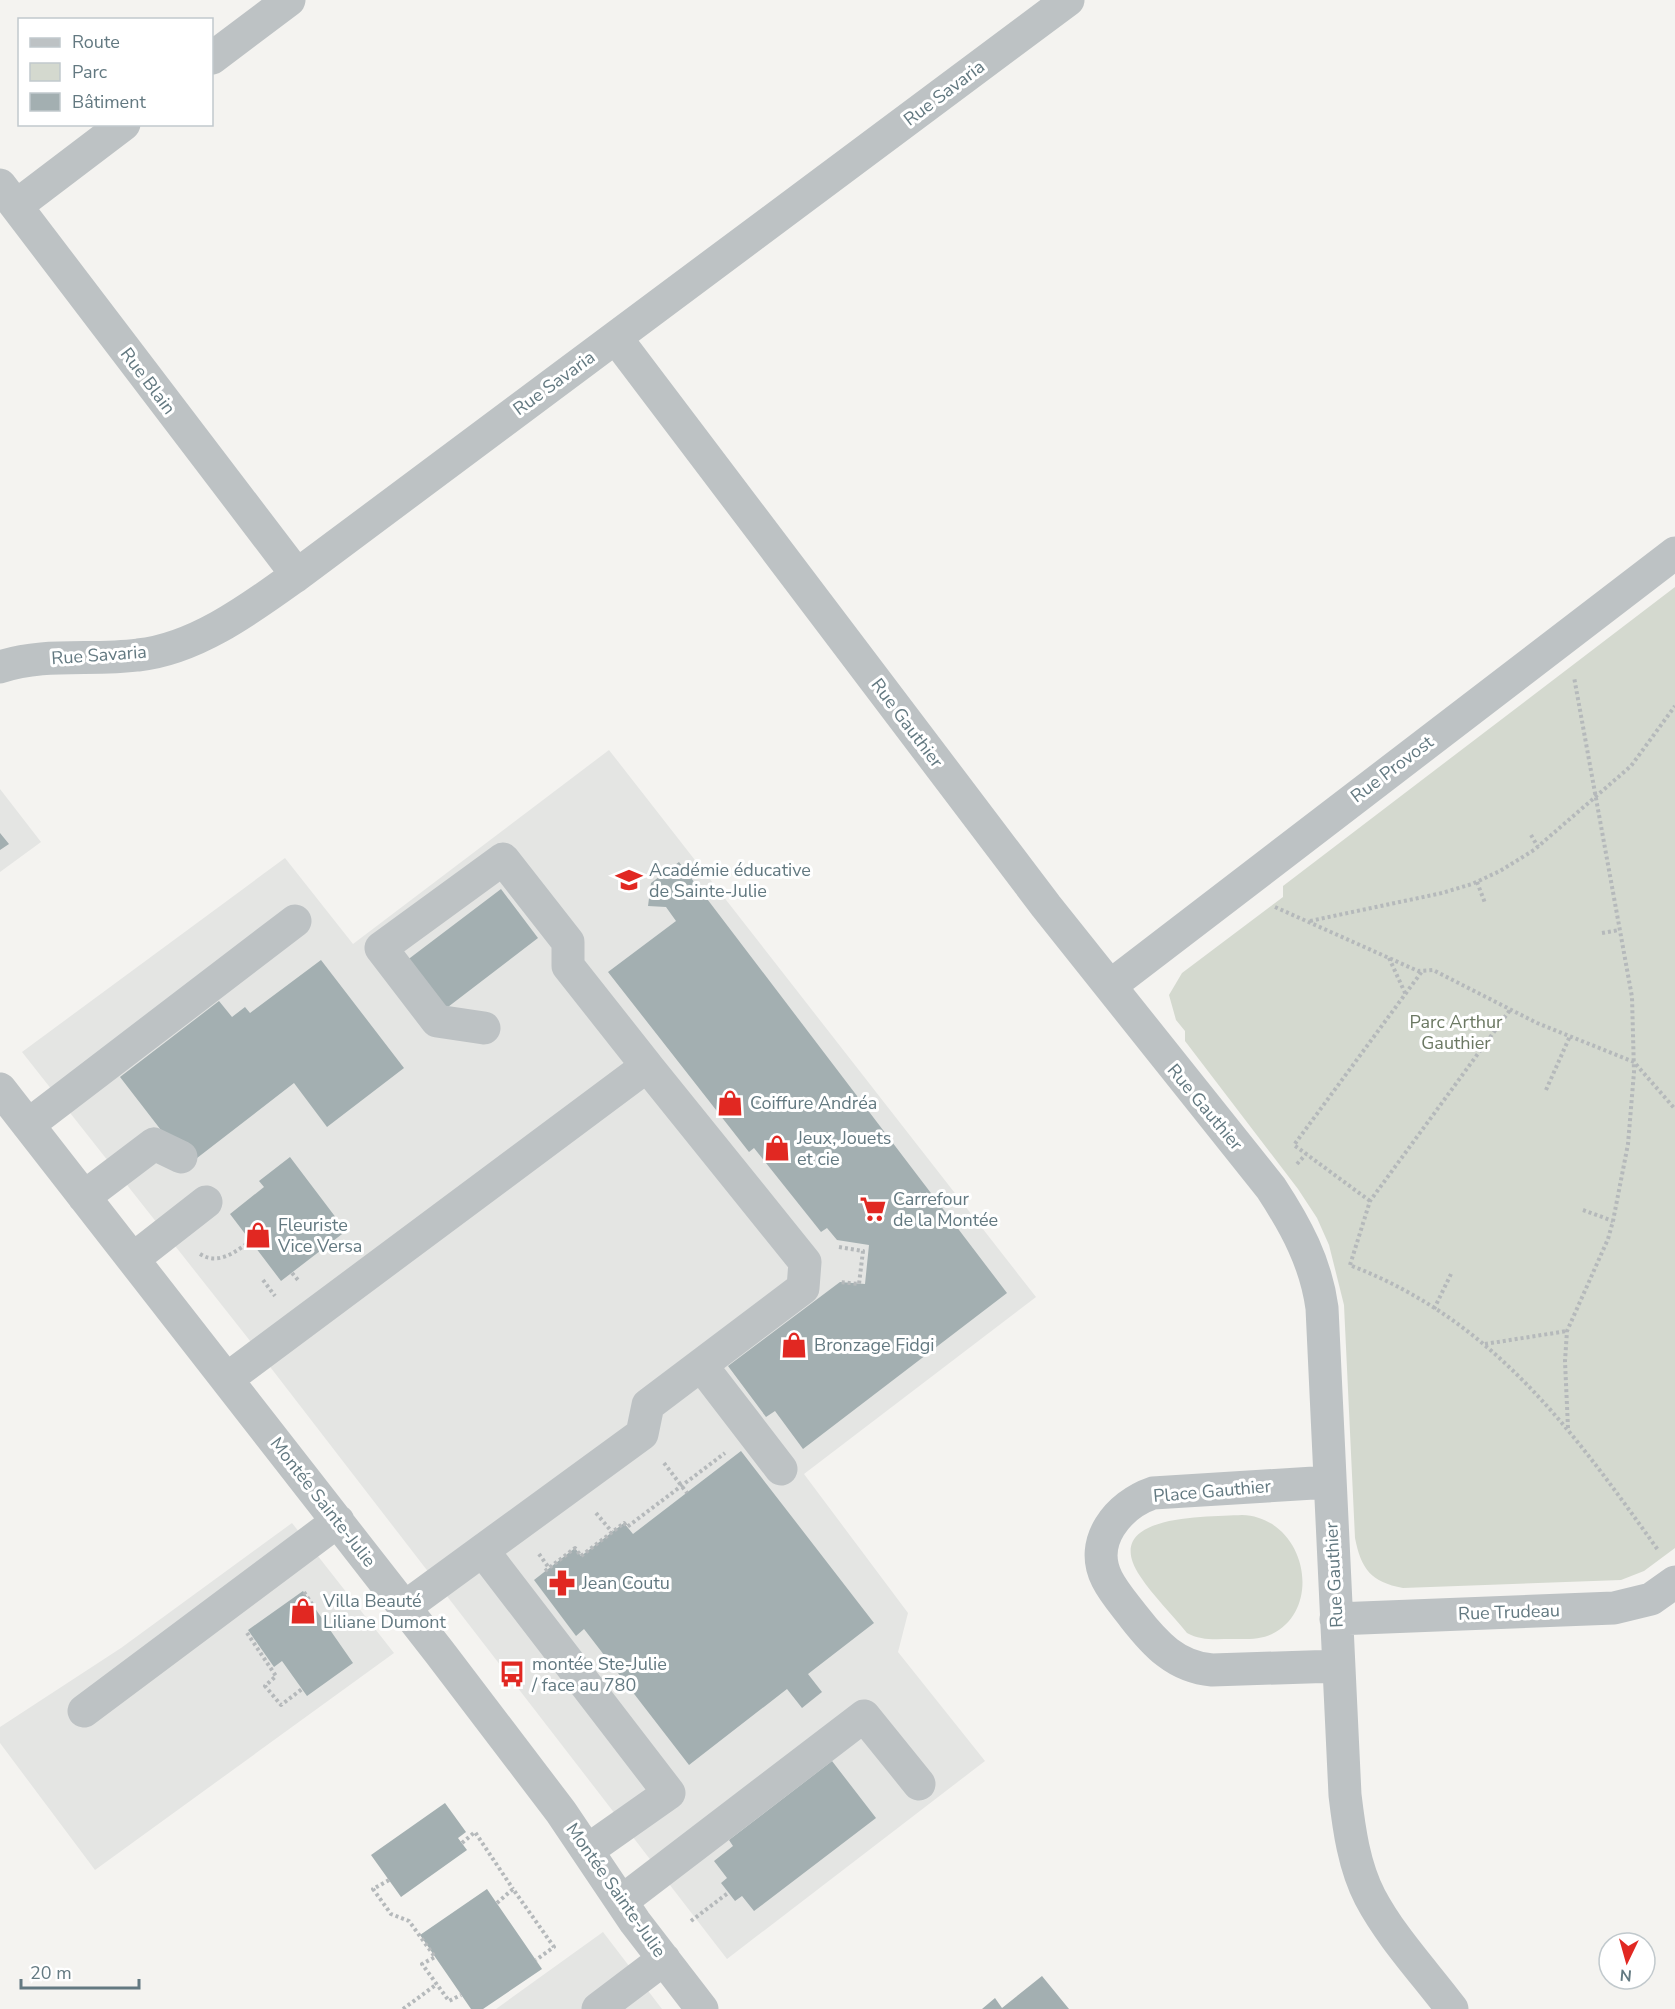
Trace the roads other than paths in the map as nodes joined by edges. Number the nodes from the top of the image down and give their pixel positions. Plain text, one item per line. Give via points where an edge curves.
1 (289, 0) edge
2 (1068, 0) edge
3 (213, 57) edge
4 (121, 126) edge
5 (8, 196) edge
6 (616, 338) junction
7 (1675, 553) edge
8 (297, 575) junction
9 (0, 667) edge
10 (295, 921) dead end
11 (1110, 986) junction
12 (484, 1029) dead end
13 (647, 1066) junction
14 (0, 1089) edge
15 (28, 1125) junction
16 (181, 1157) dead end
17 (84, 1197) junction
18 (206, 1202) dead end
19 (133, 1259) junction
20 (701, 1365) junction
21 (228, 1379) junction
22 (781, 1469) dead end
23 (1329, 1482) junction
24 (338, 1521) junction
25 (483, 1551) junction
26 (1668, 1587) edge
27 (405, 1607) junction
28 (1336, 1619) junction
29 (1338, 1666) junction
30 (84, 1711) dead end
31 (919, 1784) dead end
32 (588, 1850) junction
33 (621, 1901) junction
34 (664, 1959) junction
35 (598, 2009) edge
36 (702, 2009) edge
37 (1452, 2009) edge

1 - 3 street
2 - 6 street, Rue Savaria
4 - 5 street
5 - 8 street, Rue Blain
6 - 8 street, Rue Savaria
6 - 11 street, Rue Gauthier
7 - 11 street, Rue Provost
8 - 9 street, Rue Savaria via 235,617 168,648 140,655 48,658
10 - 15 street
11 - 23 street, Rue Gauthier via 1271,1188 1307,1251 1322,1308
12 - 13 street via 437,1021 381,948 503,859 568,942 568,966
13 - 20 street via 806,1262 803,1288
13 - 21 street
14 - 15 street, Montée Sainte-Julie
15 - 17 street, Montée Sainte-Julie
16 - 17 street via 154,1144
17 - 19 street, Montée Sainte-Julie
18 - 19 street
19 - 21 street, Montée Sainte-Julie
20 - 22 street
20 - 25 street via 648,1405 642,1434
21 - 24 street, Montée Sainte-Julie
23 - 28 street, Rue Gauthier
23 - 29 street, Place Gauthier via 1153,1493 1132,1501 1119,1513 1107,1530 1101,1551 1107,1579 1120,1600 1150,1637 1176,1660 1212,1670
24 - 27 street, Montée Sainte-Julie
24 - 30 street
25 - 27 street
25 - 32 street via 669,1793
26 - 28 street, Rue Trudeau via 1640,1603 1614,1608
27 - 32 street, Montée Sainte-Julie
28 - 29 street, Rue Gauthier
29 - 37 street, Rue Gauthier via 1345,1795 1361,1874 1380,1914
31 - 33 street via 864,1716
32 - 33 street, Montée Sainte-Julie
33 - 34 street, Montée Sainte-Julie
34 - 35 street
34 - 36 street, Montée Sainte-Julie

